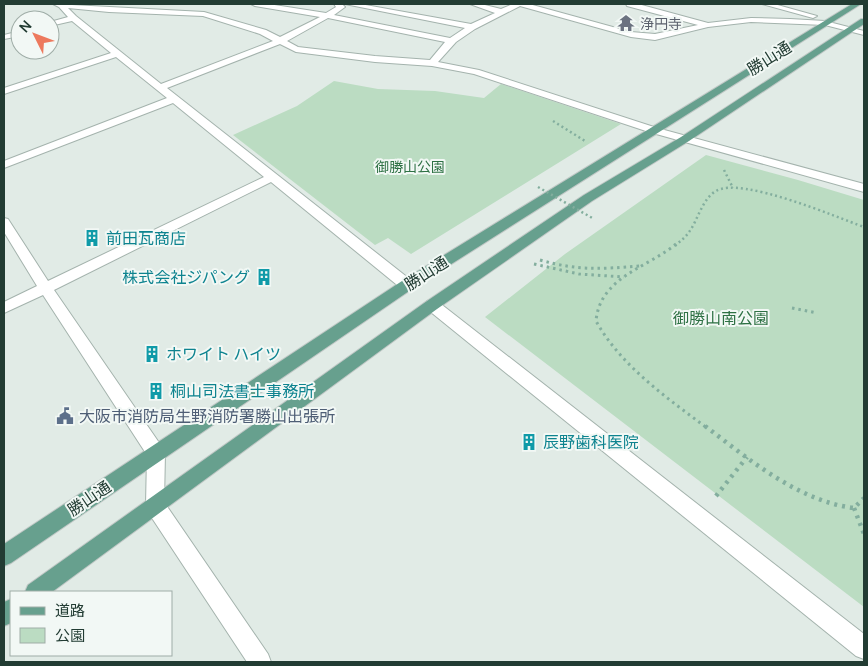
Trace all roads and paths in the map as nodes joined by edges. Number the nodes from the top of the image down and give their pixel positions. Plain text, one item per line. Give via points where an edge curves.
1 (60, 4) edge
2 (210, 4) edge
3 (256, 4) edge
4 (338, 4) edge
5 (349, 4) edge
6 (381, 4) edge
7 (474, 4) edge
8 (520, 4) edge
9 (630, 4) edge
10 (766, 4) edge
11 (857, 4) edge
12 (367, 7) junction
13 (501, 12) junction
14 (194, 13) junction
15 (328, 16) junction
16 (73, 18) junction
17 (60, 21) edge
18 (864, 21) edge
19 (825, 24) junction
20 (708, 25) junction
21 (472, 27) junction
22 (851, 29) junction
23 (864, 33) edge
24 (278, 41) junction
25 (452, 41) junction
26 (117, 54) junction
27 (432, 63) junction
28 (158, 88) junction
29 (4, 91) edge
30 (174, 99) junction
31 (653, 130) junction
32 (685, 139) junction
33 (720, 164) dead end
34 (4, 165) edge
35 (272, 177) junction
36 (538, 187) dead end
37 (733, 188) junction
38 (864, 188) edge
39 (594, 219) dead end
40 (4, 222) edge
41 (864, 227) edge
42 (540, 260) dead end
43 (534, 264) dead end
44 (641, 266) junction
45 (625, 277) junction
46 (407, 285) junction
47 (45, 288) junction
48 (432, 305) junction
49 (4, 308) edge
50 (792, 308) dead end
51 (817, 313) dead end
52 (156, 453) junction
53 (747, 458) junction
54 (721, 489) dead end
55 (864, 498) edge
56 (155, 505) junction
57 (854, 508) junction
58 (864, 534) edge
59 (4, 556) edge
60 (36, 591) edge
61 (864, 648) edge
62 (260, 662) edge

1 - 14 street
1 - 16 street
2 - 14 street
3 - 15 street
4 - 15 street via 340,7
5 - 12 street
6 - 12 street
7 - 13 street
8 - 13 street
8 - 20 street via 631,34 655,37
9 - 20 street
10 - 19 street via 814,16
11 - 19 main road, 勝山通
12 - 21 street
13 - 21 street
14 - 24 street via 233,21
15 - 24 street
15 - 25 street
16 - 17 street
16 - 26 street
18 - 22 main road, 勝山通
19 - 20 street via 752,20
19 - 22 street
19 - 31 main road, 勝山通
21 - 25 street
22 - 23 street
22 - 32 main road, 勝山通
24 - 27 street via 296,49
24 - 28 street
25 - 27 street
26 - 28 street
26 - 29 street
27 - 31 street via 476,72
28 - 30 street
30 - 34 street
30 - 35 street
31 - 32 street
31 - 46 main road, 勝山通
32 - 38 street
32 - 48 main road, 勝山通 via 588,198
33 - 37 path
35 - 46 street
35 - 47 street
36 - 39 path, bridge
37 - 41 path via 763,192
37 - 44 path via 712,192 683,240
40 - 47 street
42 - 44 path via 592,270
43 - 45 path via 597,277
44 - 45 path
45 - 53 path via 614,283 600,303 596,320 603,334 655,388
46 - 52 main road, 勝山通
47 - 49 street
47 - 52 street
48 - 56 main road, 勝山通
48 - 61 street
50 - 51 path
52 - 56 street
52 - 59 main road, 勝山通
53 - 54 path
53 - 57 path via 804,493 836,506
55 - 57 path
56 - 60 main road, 勝山通
56 - 62 street
57 - 58 path

